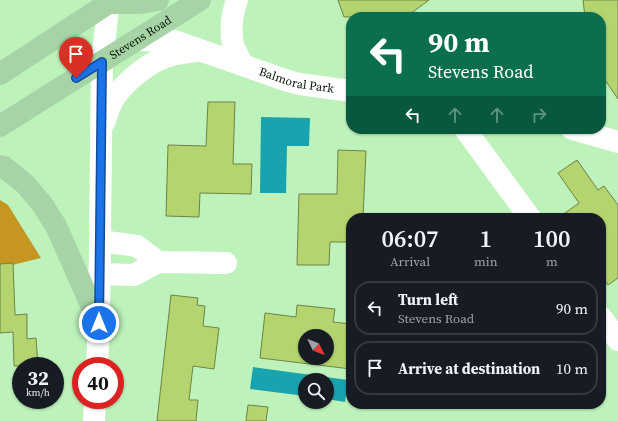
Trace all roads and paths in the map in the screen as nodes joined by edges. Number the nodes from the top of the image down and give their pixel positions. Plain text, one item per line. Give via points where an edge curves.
1 (158, 0) edge
2 (200, 0) edge
3 (237, 0) edge
4 (110, 1) edge
5 (136, 40) junction
6 (200, 50) junction
7 (102, 62) junction
8 (243, 65) junction
9 (0, 74) edge
10 (346, 90) edge
11 (0, 126) edge
12 (101, 130) junction
13 (469, 134) edge
14 (590, 134) edge
15 (618, 142) edge
16 (0, 166) edge
17 (526, 213) edge
18 (100, 241) junction
19 (158, 262) junction
20 (226, 264) dead end
21 (99, 274) junction
22 (99, 323) junction
23 (606, 323) edge
24 (618, 340) edge
25 (97, 357) edge
26 (95, 409) edge
27 (94, 421) edge

1 - 4 main road via 140,3
2 - 5 main road, Stevens Road
3 - 8 street, Balmoral Park via 232,25 233,46
4 - 7 street
4 - 9 main road
5 - 6 street, Balmoral Park via 174,42
5 - 7 main road, Stevens Road
6 - 8 street, Balmoral Park
6 - 12 street via 171,55 154,62 127,82 114,100
7 - 11 main road, Stevens Road
7 - 12 street
8 - 10 street, Balmoral Park via 299,84
12 - 18 street
13 - 17 street
14 - 15 street
16 - 22 main road via 25,184 56,226
18 - 19 street via 138,246
18 - 21 street
19 - 20 street
19 - 21 street via 134,275
21 - 22 street
22 - 25 street
23 - 24 street
26 - 27 street

